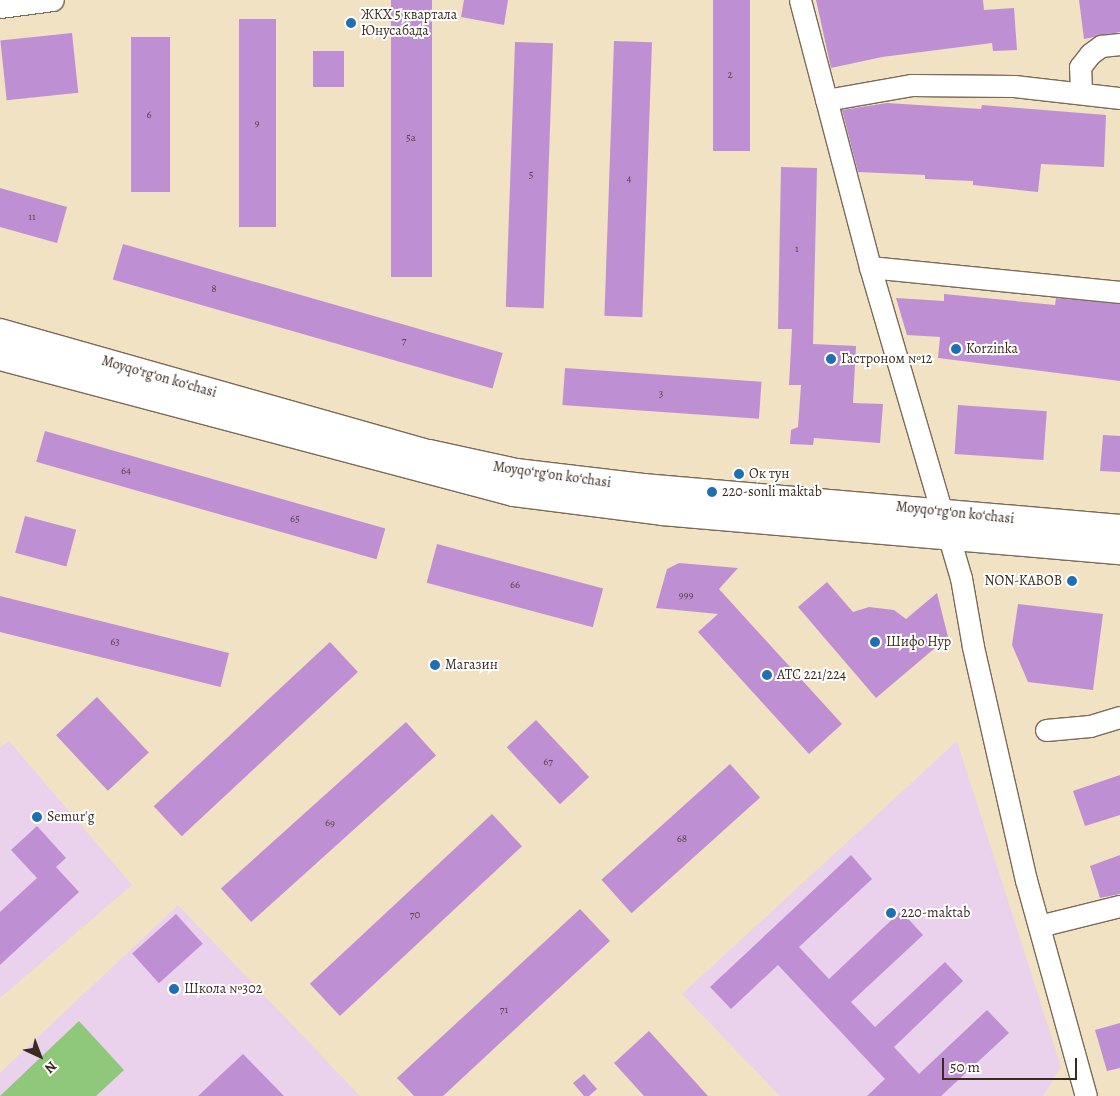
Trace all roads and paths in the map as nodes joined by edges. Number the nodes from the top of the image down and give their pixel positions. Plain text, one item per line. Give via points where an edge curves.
1 (53, 0) edge
2 (800, 0) edge
3 (0, 7) edge
4 (1120, 44) edge
5 (1080, 92) junction
6 (1120, 98) edge
7 (826, 100) junction
8 (870, 267) junction
9 (1120, 292) edge
10 (0, 332) edge
11 (0, 357) edge
12 (941, 512) junction
13 (1120, 528) edge
14 (949, 537) junction
15 (1120, 551) edge
16 (1120, 717) edge
17 (1046, 730) dead end
18 (1120, 906) edge
19 (1039, 926) junction
20 (1086, 1096) edge

1 - 3 street
2 - 7 street
4 - 5 street via 1101,46 1090,54 1080,67
5 - 6 street
5 - 7 street via 1014,86 911,86
7 - 8 street
8 - 9 street
8 - 12 street
10 - 12 main road, Moyqoʻrgʻon koʻchasi via 473,464 643,487
11 - 14 main road, Moyqoʻrgʻon koʻchasi via 514,492 662,512
12 - 13 main road, Moyqoʻrgʻon koʻchasi
12 - 14 street
14 - 15 main road, Moyqoʻrgʻon koʻchasi
14 - 19 street
16 - 17 street via 1090,726
18 - 19 street
19 - 20 street

